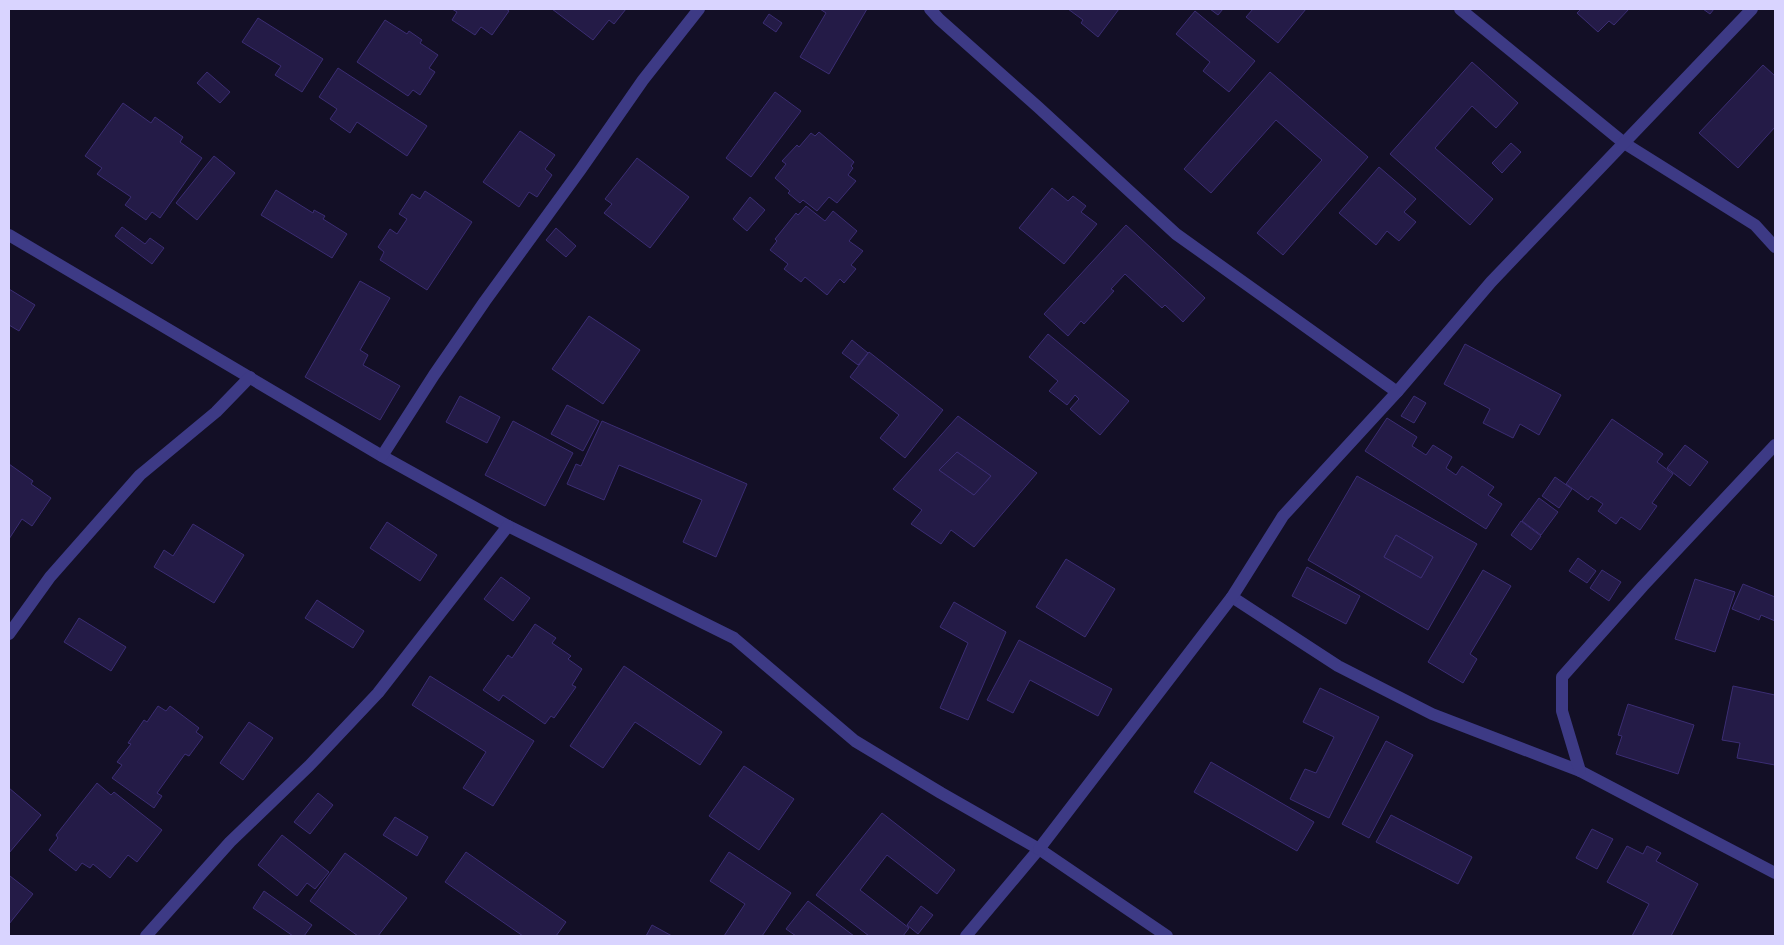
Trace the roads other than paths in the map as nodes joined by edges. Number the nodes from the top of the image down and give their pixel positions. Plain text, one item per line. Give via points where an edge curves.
1 (699, 9) edge
2 (930, 9) edge
3 (1460, 9) edge
4 (1752, 9) edge
5 (1624, 143) junction
6 (9, 235) edge
7 (1775, 247) edge
8 (250, 377) junction
9 (1397, 392) junction
10 (1775, 445) edge
11 (382, 456) junction
12 (508, 526) junction
13 (1232, 597) junction
14 (9, 634) edge
15 (1580, 771) junction
16 (1039, 849) junction
17 (1775, 873) edge
18 (146, 936) edge
19 (966, 936) edge
20 (1167, 936) edge

1 - 11 street via 485,301
2 - 9 street via 1176,234
3 - 5 street
4 - 5 street
5 - 7 street via 1755,225
5 - 9 street via 1491,282
6 - 8 street
8 - 11 street
8 - 14 street via 216,412 140,476 50,577
9 - 13 street via 1283,516
10 - 15 street via 1562,677 1562,711
11 - 12 street
12 - 16 street via 734,638 854,740
12 - 18 street via 378,693 230,842
13 - 15 street via 1338,666 1432,714
13 - 16 street
15 - 17 street
16 - 19 street
16 - 20 street

